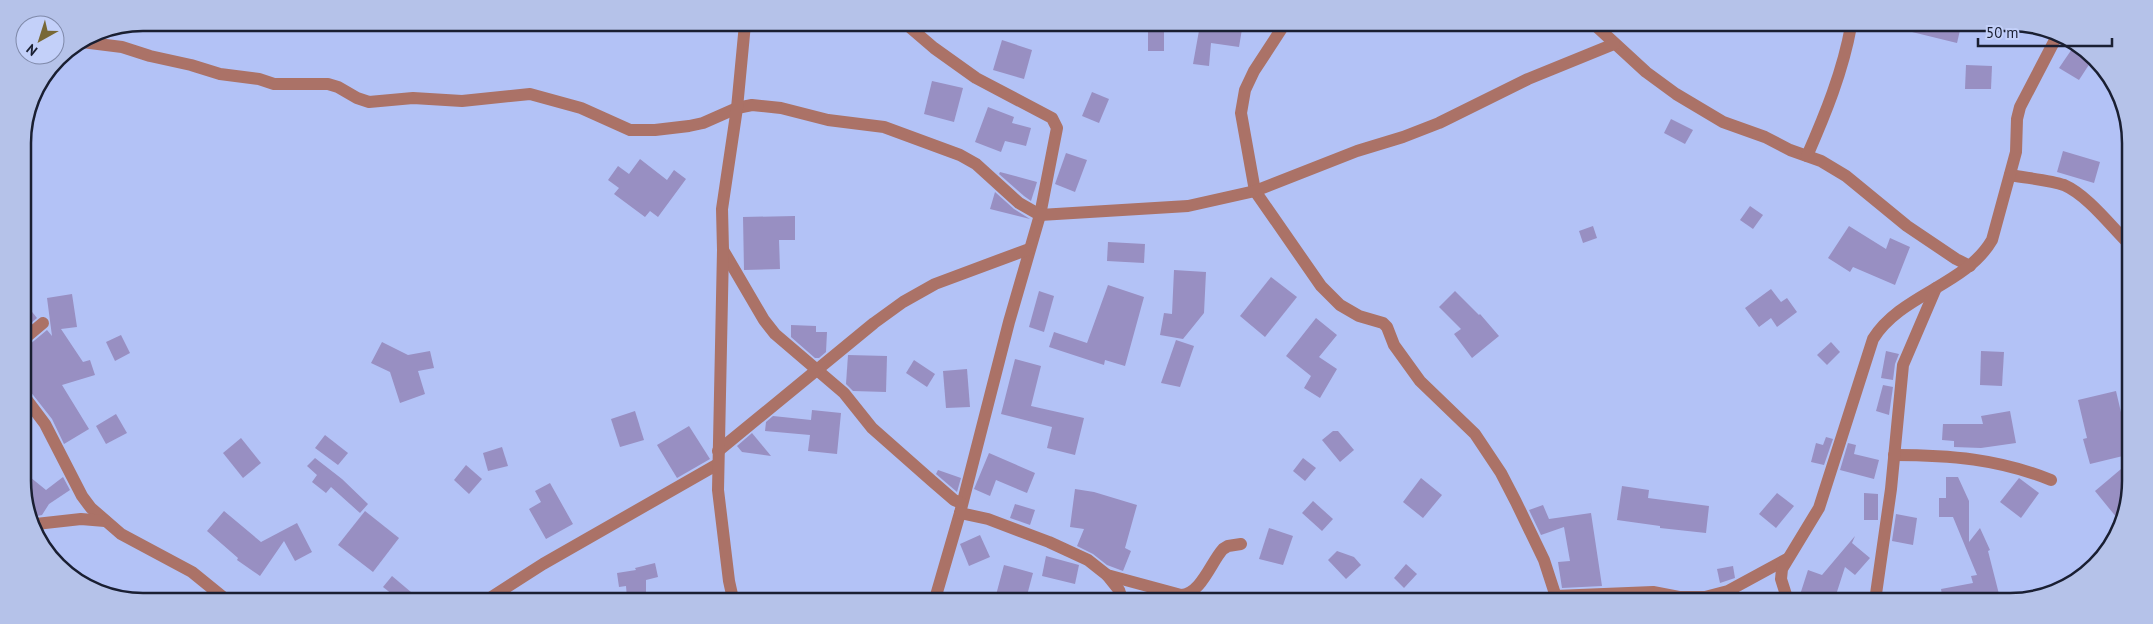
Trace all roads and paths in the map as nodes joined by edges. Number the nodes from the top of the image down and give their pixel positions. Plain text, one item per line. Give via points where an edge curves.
1 (744, 31) edge
2 (914, 31) edge
3 (1280, 31) edge
4 (1601, 31) edge
5 (1850, 31) edge
6 (2054, 41) edge
7 (93, 43) edge
8 (1614, 44) junction
9 (737, 108) junction
10 (1807, 156) junction
11 (2010, 175) junction
12 (1255, 191) junction
13 (1040, 215) junction
14 (2122, 236) edge
15 (724, 250) junction
16 (1029, 250) junction
17 (1970, 266) junction
18 (1936, 288) junction
19 (43, 323) dead end
20 (31, 333) edge
21 (818, 370) junction
22 (31, 405) edge
23 (1894, 455) junction
24 (718, 458) junction
25 (2051, 480) dead end
26 (961, 508) junction
27 (105, 521) junction
28 (40, 524) edge
29 (1241, 544) dead end
30 (1787, 559) junction
31 (1107, 575) junction
32 (218, 593) edge
33 (498, 593) edge
34 (732, 593) edge
35 (937, 593) edge
36 (1119, 593) edge
37 (1182, 593) edge
38 (1187, 593) edge
39 (1554, 593) edge
40 (1637, 593) edge
41 (1658, 593) edge
42 (1720, 593) edge
43 (1785, 593) edge
44 (1876, 593) edge

1 - 9 street
2 - 13 street via 976,78 1035,107 1056,122
3 - 12 street via 1254,70 1245,90 1241,113
4 - 8 street
5 - 10 street via 1839,72
6 - 11 street via 2020,107 2016,152
7 - 9 street via 122,47 220,74 259,78 274,84 338,86 369,102 414,98 462,101 530,94 580,108 630,130 689,126
8 - 10 street via 1676,94 1709,115
8 - 12 street via 1528,79 1439,123
9 - 13 street via 752,105 781,108 828,120 884,127 927,142 976,164 1019,203
9 - 15 street via 722,209
10 - 17 street via 1846,176 1907,226
11 - 14 street via 2070,189
11 - 17 street via 1992,240
12 - 13 street via 1188,206
12 - 39 street via 1321,286 1340,306 1387,327 1394,345 1420,381 1475,434 1516,502 1544,560
13 - 16 street
15 - 21 street via 764,320 775,334
15 - 24 street
16 - 21 street via 935,284 903,302
16 - 26 street
17 - 18 street
18 - 23 street via 1903,365
18 - 30 street via 1896,313 1872,339 1819,508
19 - 20 street
21 - 24 street
21 - 26 street via 844,393 872,428
22 - 27 street via 45,424 82,496
23 - 25 street via 1993,461
23 - 44 street
24 - 33 street
24 - 34 street
26 - 31 street via 1049,542 1088,560
26 - 35 street
27 - 28 street via 81,519
27 - 32 street via 121,534 192,572
29 - 38 street via 1223,549 1198,584
30 - 42 street
30 - 43 street via 1781,579
31 - 36 street
31 - 37 street
40 - 41 street

